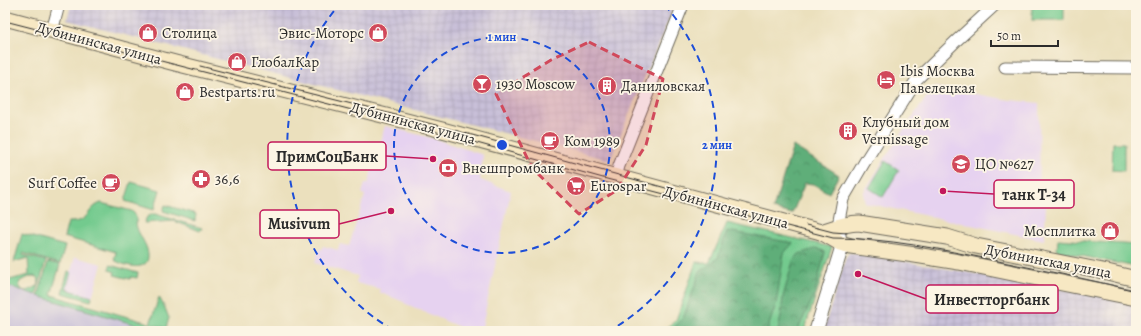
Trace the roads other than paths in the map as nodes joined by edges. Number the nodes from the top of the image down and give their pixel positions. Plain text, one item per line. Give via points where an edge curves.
1 (59, 5) edge
2 (683, 5) edge
3 (996, 5) edge
4 (5, 18) edge
5 (52, 31) junction
6 (1005, 67) dead end
7 (1136, 68) edge
8 (616, 178) junction
9 (838, 226) junction
10 (820, 232) junction
11 (840, 246) junction
12 (1136, 279) edge
13 (1136, 298) edge
14 (816, 331) edge

1 - 5 street
2 - 8 street
3 - 9 street via 917,80 842,199
4 - 5 main road, Дубининская улица
5 - 8 main road, Дубининская улица via 446,131
6 - 7 street
8 - 10 main road, Дубининская улица
9 - 10 main road, Дубининская улица
9 - 11 street
9 - 12 main road, Дубининская улица via 860,223 948,237 976,246
10 - 11 main road, Дубининская улица
11 - 13 main road, Дубининская улица via 964,263
11 - 14 street

